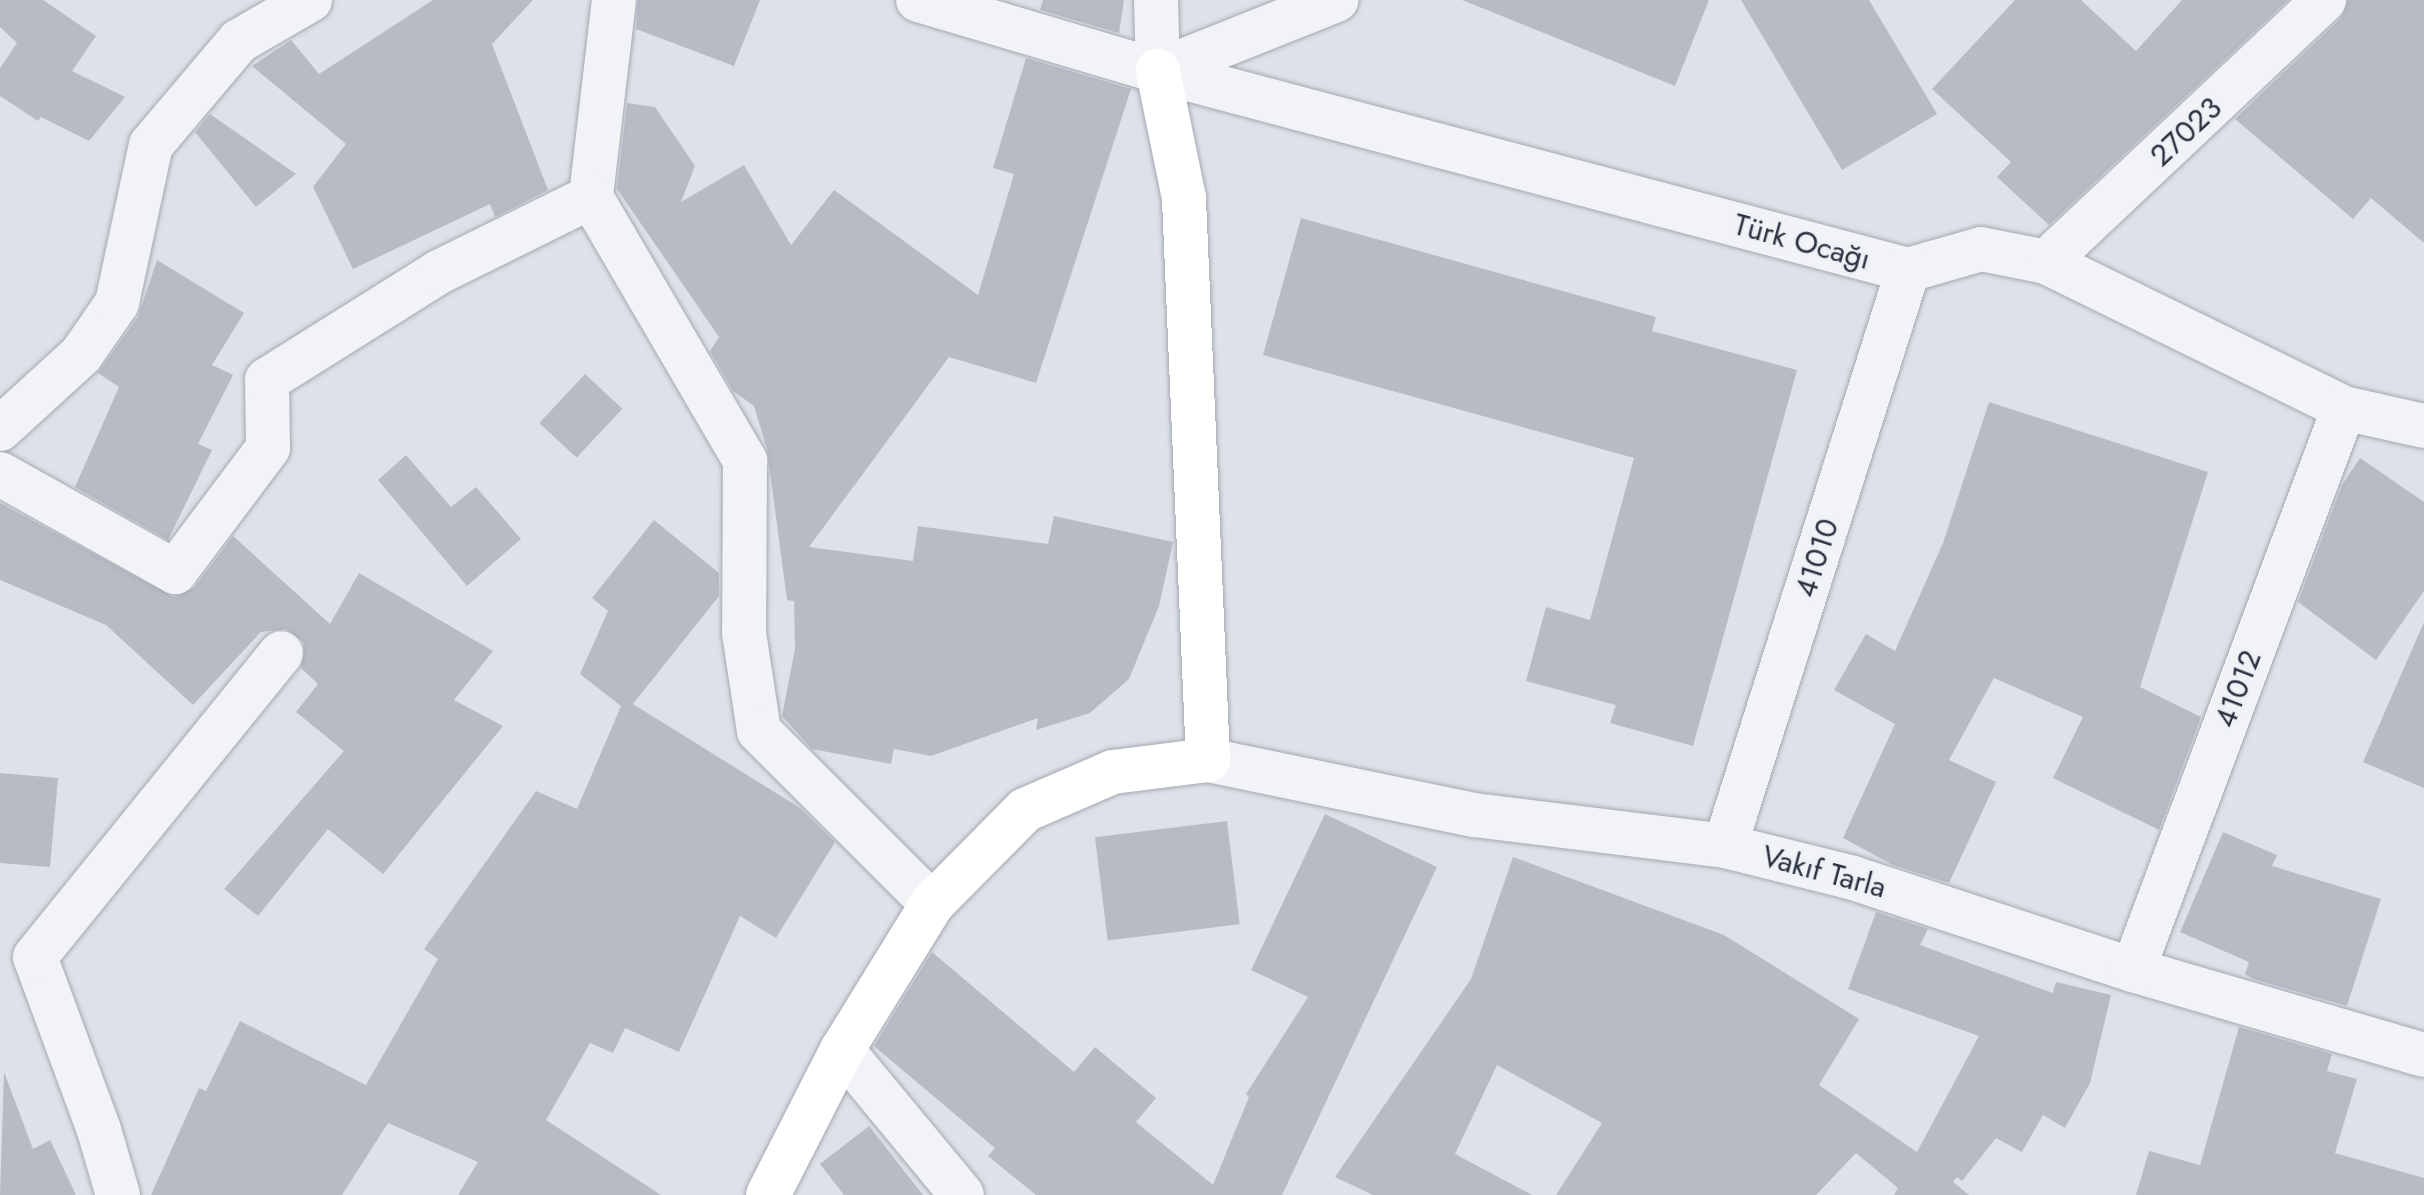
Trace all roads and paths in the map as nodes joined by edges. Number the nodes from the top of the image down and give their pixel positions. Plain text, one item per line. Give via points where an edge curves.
1 (310, 0) edge
2 (614, 0) edge
3 (918, 0) edge
4 (1156, 0) edge
5 (1336, 0) edge
6 (2324, 0) edge
7 (1158, 71) junction
8 (591, 197) junction
9 (2046, 262) junction
10 (1908, 270) junction
11 (2344, 408) junction
12 (2424, 426) edge
13 (0, 429) edge
14 (0, 474) edge
15 (281, 653) dead end
16 (1208, 760) junction
17 (1725, 846) junction
18 (932, 904) junction
19 (2133, 970) junction
20 (842, 1050) junction
21 (2424, 1055) edge
22 (773, 1192) edge
23 (118, 1195) edge
24 (962, 1195) edge

1 - 13 street via 239,41 151,145 117,303 81,355
2 - 8 street
3 - 7 street, Türk Ocağı
4 - 7 street
5 - 7 street
6 - 9 street, 27023
7 - 10 street, Türk Ocağı
7 - 16 main road via 1184,198
8 - 14 street via 439,272 267,380 268,448 175,572
8 - 18 street via 745,461 744,633 759,731
9 - 10 street, Türk Ocağı via 1981,249
9 - 11 street, Türk Ocağı
10 - 17 street, 41010
11 - 12 street, Türk Ocağı
11 - 19 street, 41012
15 - 23 street via 35,957
16 - 17 street, Vakıf Tarla via 1474,815
16 - 18 main road via 1113,772 1025,810
17 - 19 street, Vakıf Tarla via 1853,878
18 - 20 main road
19 - 21 street, Vakıf Tarla
20 - 22 main road
20 - 24 street

